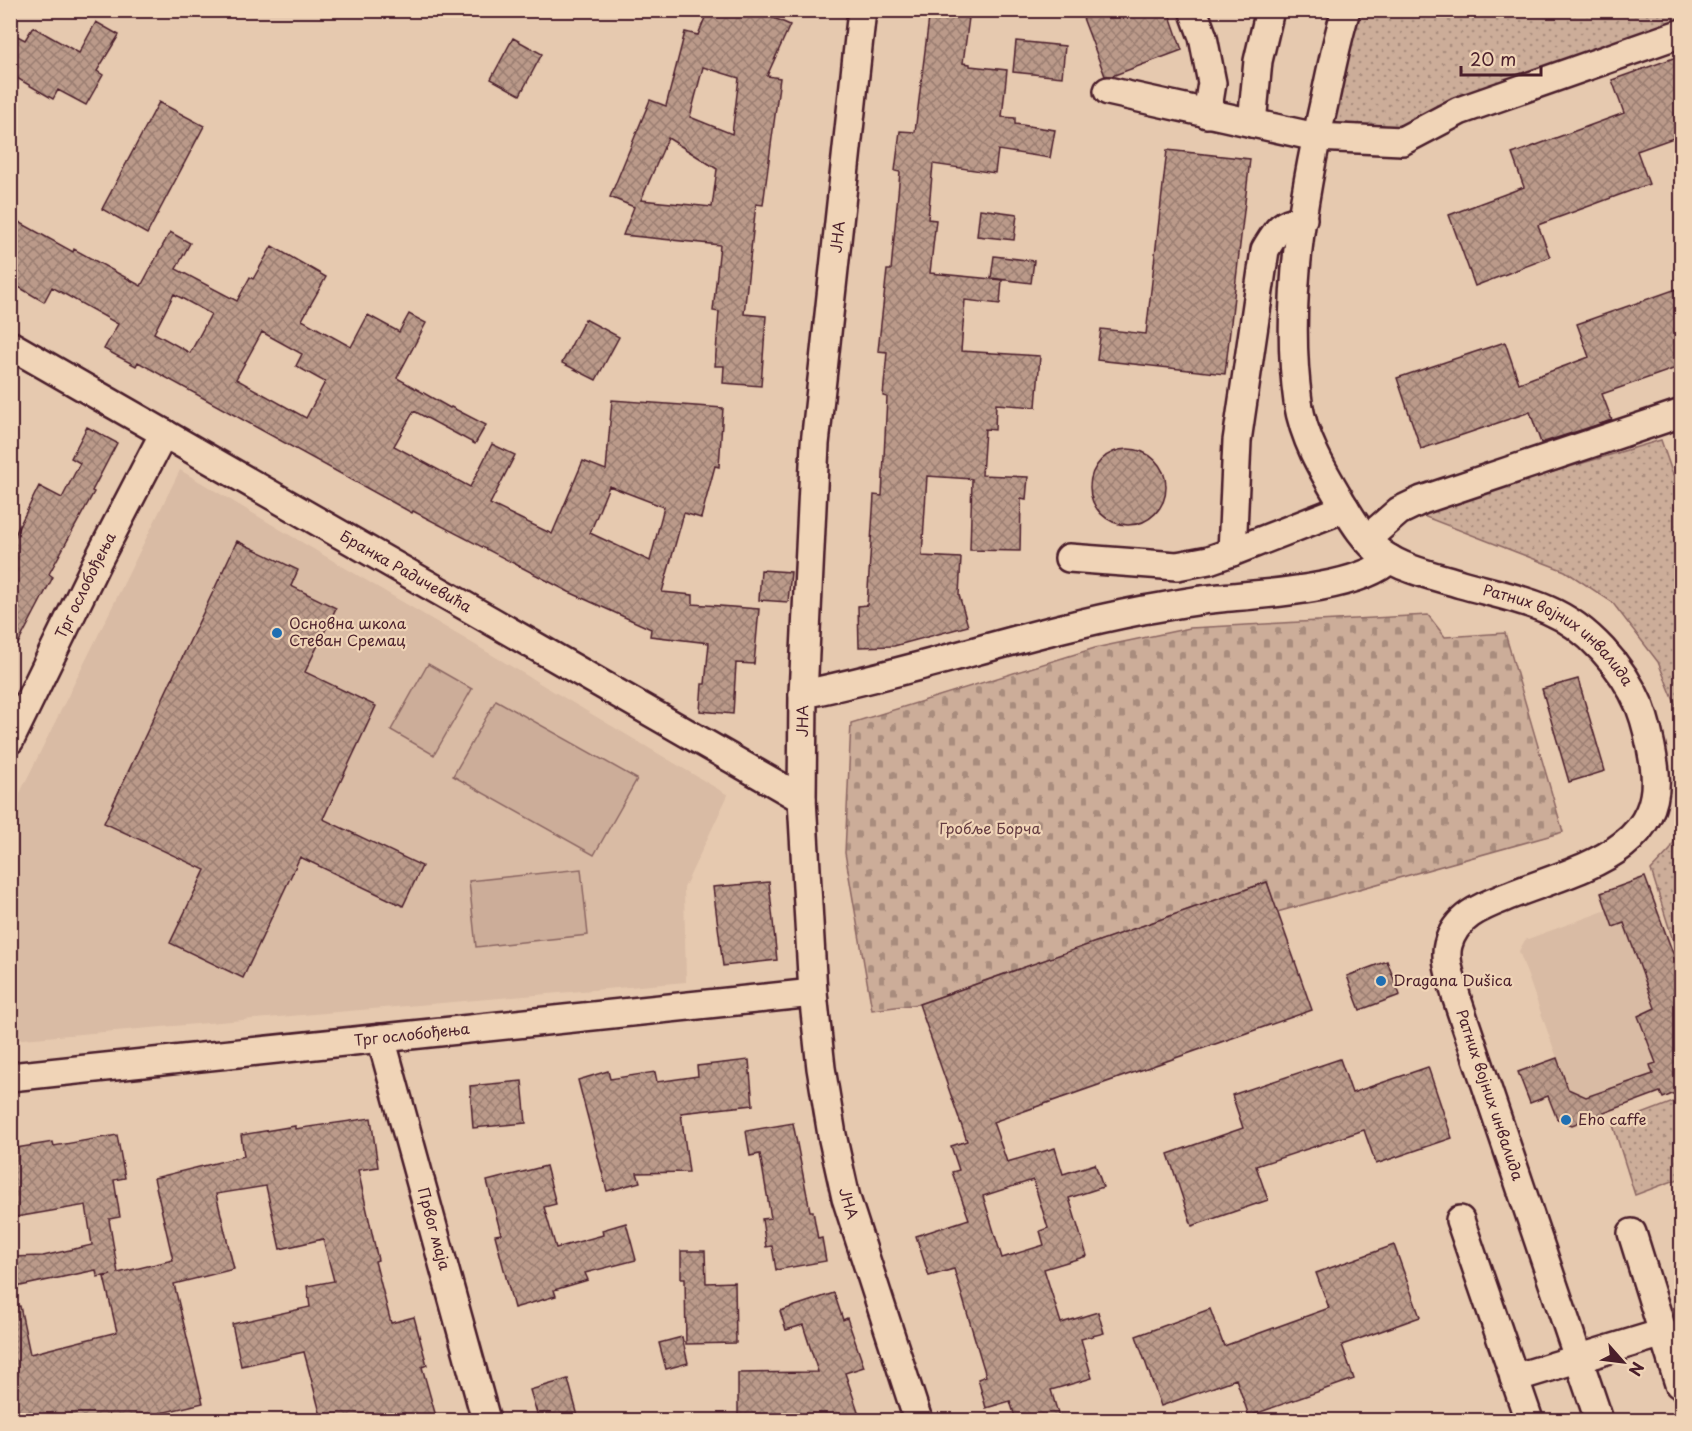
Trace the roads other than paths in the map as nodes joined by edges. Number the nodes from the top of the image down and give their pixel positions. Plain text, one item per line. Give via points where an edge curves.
1 (862, 10) edge
2 (1193, 10) edge
3 (1270, 10) edge
4 (1346, 10) edge
5 (1682, 33) edge
6 (1108, 91) dead end
7 (1207, 114) junction
8 (1252, 123) junction
9 (1316, 136) junction
10 (1303, 219) junction
11 (10, 345) edge
12 (1682, 414) edge
13 (164, 433) junction
14 (1345, 508) junction
15 (1367, 539) junction
16 (1232, 552) junction
17 (1069, 558) dead end
18 (1390, 558) junction
19 (803, 694) junction
20 (10, 740) edge
21 (802, 799) junction
22 (813, 993) junction
23 (381, 1038) junction
24 (10, 1077) edge
25 (1460, 1220) dead end
26 (1632, 1233) dead end
27 (1663, 1333) junction
28 (1579, 1359) junction
29 (1514, 1378) junction
30 (1679, 1384) dead end
31 (486, 1420) edge
32 (918, 1420) edge
33 (1529, 1420) edge
34 (1599, 1420) edge

1 - 19 street, ЈНА via 815,444
2 - 7 street via 1212,83
3 - 8 street via 1258,61
4 - 9 street, Ратних војних инвалида
5 - 9 street via 1459,111 1402,141
6 - 7 street
7 - 8 street
8 - 9 street
9 - 10 street, Ратних војних инвалида
10 - 14 street, Ратних војних инвалида via 1294,304 1299,404 1317,463
10 - 16 street via 1279,226 1265,250 1237,441
11 - 13 street, Бранка Радичевића
12 - 15 street via 1422,500 1399,511
13 - 20 street, Трг ослобођења
13 - 21 street, Бранка Радичевића
14 - 15 street, Ратних војних инвалида
14 - 16 street
15 - 18 street, Ратних војних инвалида
16 - 17 street via 1177,566
18 - 19 street via 1374,571 1346,580 1205,599 1100,619
18 - 28 street, Ратних војних инвалида via 1416,570 1547,609 1571,623 1603,650 1620,671 1639,706 1648,735 1654,789 1652,805 1638,833 1622,848 1592,864 1477,908 1457,926 1448,945 1456,996
19 - 21 street, ЈНА
21 - 22 street, ЈНА
22 - 23 street, Трг ослобођења
22 - 32 street, ЈНА via 828,1113 846,1198
23 - 24 street, Трг ослобођења
23 - 31 street, Првог маја
25 - 29 street
26 - 27 street
27 - 28 street
27 - 30 street
28 - 29 street
28 - 34 street, Ратних војних инвалида
29 - 33 street

